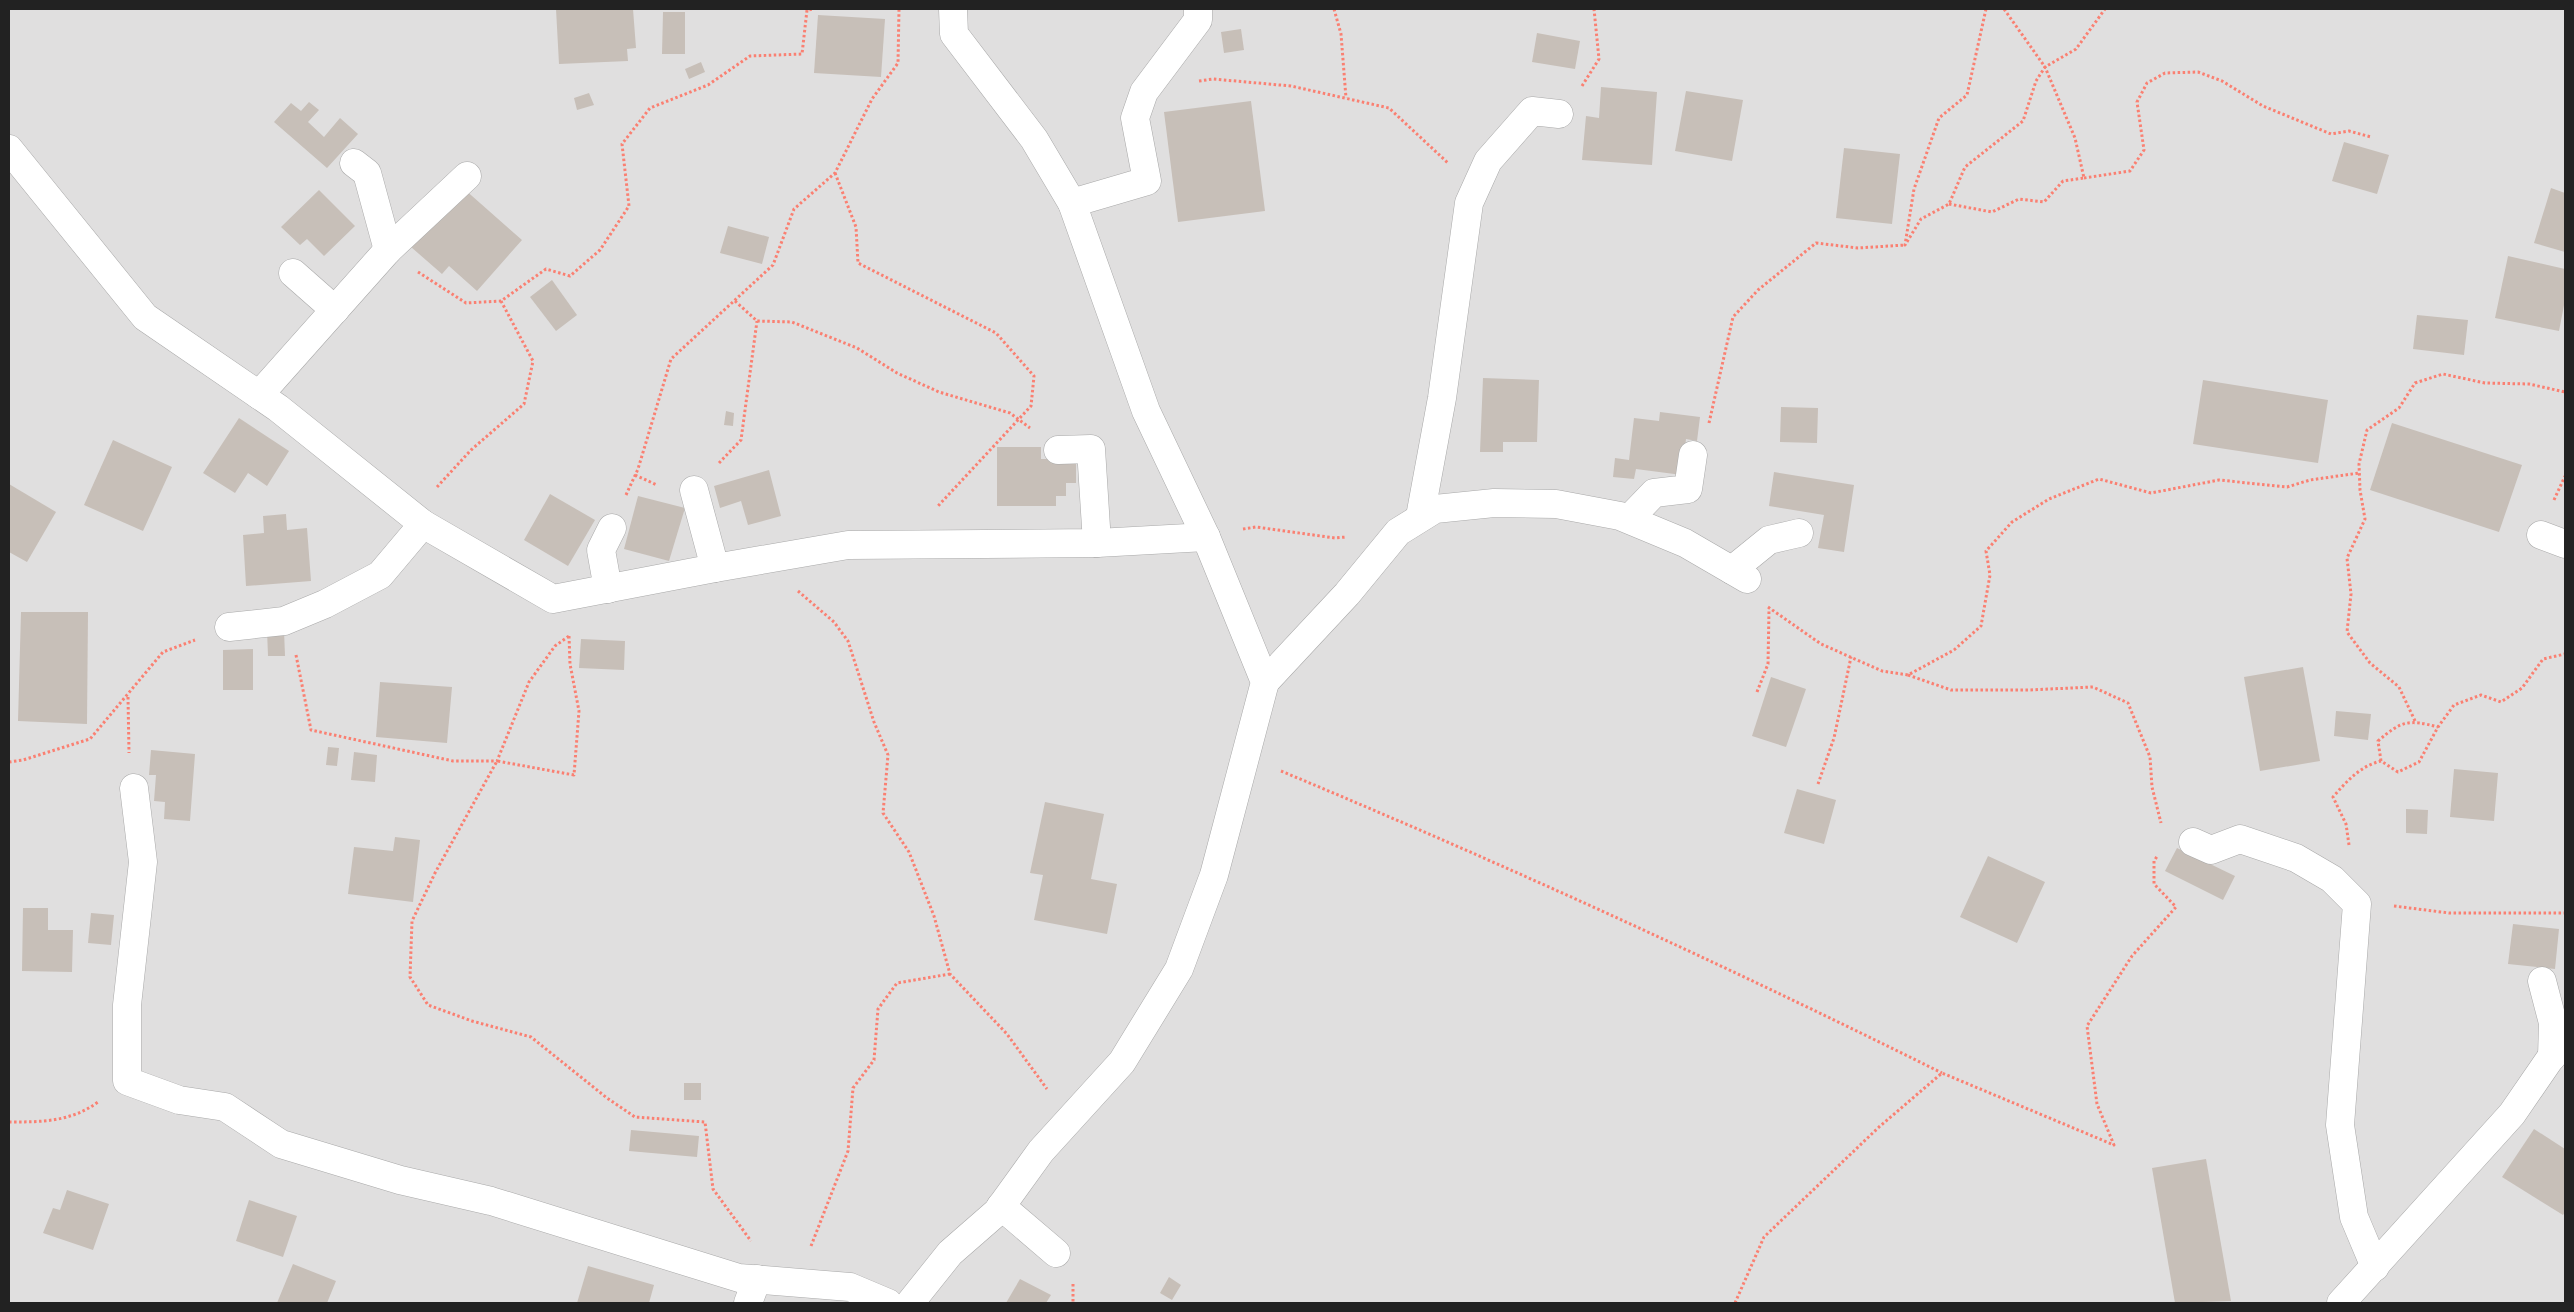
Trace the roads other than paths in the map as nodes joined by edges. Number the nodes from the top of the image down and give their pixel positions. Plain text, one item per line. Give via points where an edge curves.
1 (953, 9) edge
2 (1198, 9) edge
3 (1559, 114) road end
4 (9, 149) edge
5 (354, 163) dead end
6 (467, 176) dead end
7 (1072, 203) junction
8 (388, 250) junction
9 (293, 273) dead end
10 (335, 310) junction
11 (259, 395) junction
12 (1058, 450) road end
13 (1693, 454) road end
14 (694, 490) road end
15 (1629, 519) junction
16 (418, 520) junction
17 (1409, 524) junction
18 (612, 528) road end
19 (1799, 533) dead end
20 (1206, 537) junction
21 (1097, 543) junction
22 (715, 568) junction
23 (608, 589) junction
24 (229, 627) road end
25 (1266, 682) junction
26 (134, 788) road end
27 (2183, 837) road end
28 (2542, 981) dead end
29 (2558, 1047) edge
30 (1001, 1206) junction
31 (1056, 1253) dead end
32 (2375, 1266) junction
33 (753, 1291) edge
34 (888, 1303) edge
35 (910, 1303) edge
36 (2341, 1303) edge

1 - 7 street via 954,34 1034,139
2 - 7 street via 1198,20 1144,92 1135,118 1147,181
3 - 17 street via 1532,111 1488,161 1469,203 1445,379
4 - 11 street via 145,317
5 - 8 street via 367,173
6 - 8 street
7 - 20 street via 1146,410
8 - 10 street
9 - 10 street
10 - 11 street
11 - 16 street
12 - 21 street via 1091,449
13 - 15 street via 1688,489 1654,494
14 - 22 street
15 - 17 street via 1556,504 1512,503 1435,509
15 - 19 street via 1685,543 1739,574 1769,540
16 - 23 street via 553,600
16 - 24 street via 380,575 284,621
17 - 25 street
18 - 23 street via 601,550
20 - 21 street
20 - 25 street
21 - 22 street via 848,545
22 - 23 street
25 - 30 street via 1214,875 1179,969 1122,1062 1041,1151
26 - 33 street via 143,862 127,1005 127,1081 179,1100 225,1107 290,1147 400,1180 491,1201 739,1278
27 - 32 street via 2211,850 2240,839 2296,858 2332,879 2356,904 2340,1125 2354,1218
28 - 29 street
29 - 32 street via 2512,1114
30 - 31 street
30 - 35 street via 950,1253
32 - 36 street
33 - 34 street via 796,1282 850,1287

